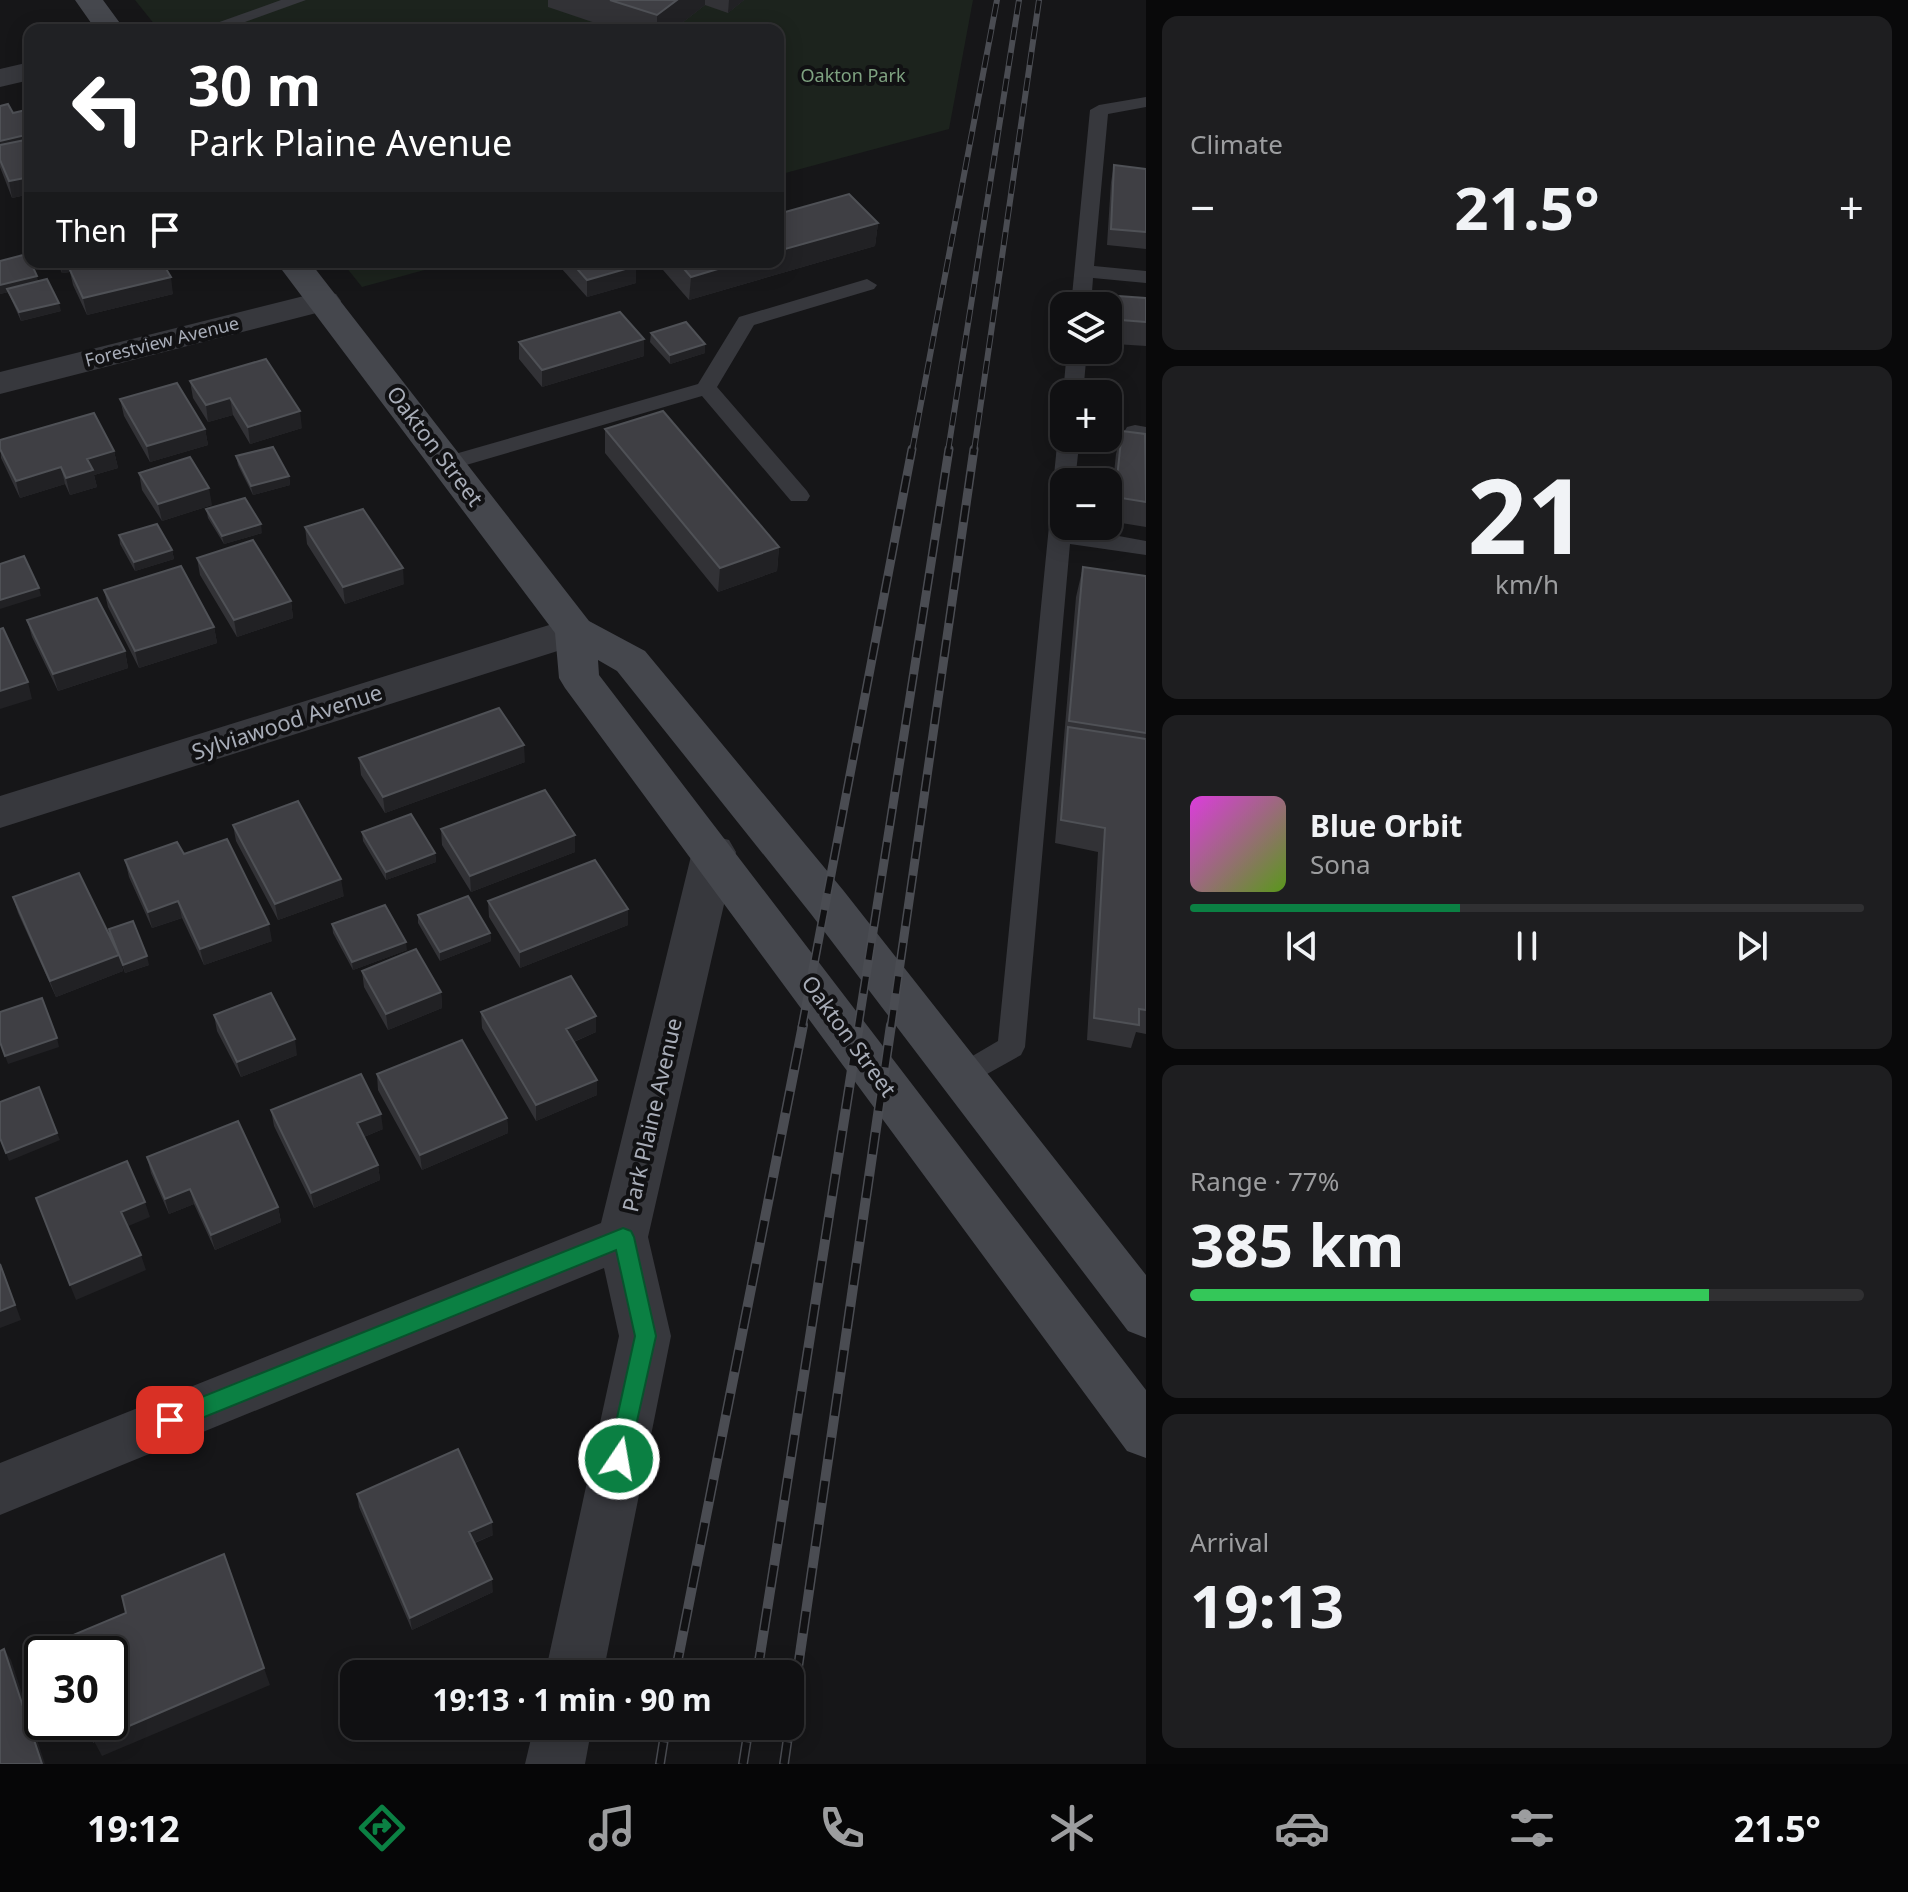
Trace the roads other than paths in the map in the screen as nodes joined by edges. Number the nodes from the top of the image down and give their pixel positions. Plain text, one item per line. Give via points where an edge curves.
1 (89, 0) edge
2 (298, 0) edge
3 (107, 24) edge
4 (224, 24) edge
5 (24, 72) edge
6 (0, 78) edge
7 (1146, 102) edge
8 (298, 268) edge
9 (1084, 271) junction
10 (1146, 277) edge
11 (867, 285) dead end
12 (1082, 292) edge
13 (324, 301) junction
14 (0, 383) edge
15 (706, 388) junction
16 (449, 463) junction
17 (799, 496) dead end
18 (1059, 540) edge
19 (1092, 540) edge
20 (1146, 548) edge
21 (575, 631) junction
22 (0, 812) edge
23 (714, 852) junction
24 (962, 1076) junction
25 (623, 1237) junction
26 (1146, 1315) edge
27 (1146, 1433) edge
28 (0, 1489) edge
29 (577, 1660) edge
30 (560, 1740) edge
31 (555, 1764) edge

1 - 3 main road
2 - 4 lane
5 - 6 street
7 - 9 lane via 1099,110
8 - 13 main road, Oakton Street
9 - 10 lane
9 - 12 lane
11 - 15 lane via 746,321
13 - 14 street, Forestview Avenue
13 - 16 main road, Oakton Street
15 - 16 lane
15 - 17 lane
16 - 21 main road, Oakton Street
18 - 24 lane via 1011,1047
19 - 20 lane
21 - 22 street, Sylviawood Avenue
21 - 23 main road, Oakton Street via 579,678
21 - 24 main road, Oakton Street via 631,661
23 - 25 street, Park Plaine Avenue
23 - 27 main road, Oakton Street
24 - 26 main road, Oakton Street
25 - 28 street, Park Plaine Avenue
25 - 29 street via 645,1336
30 - 31 street

